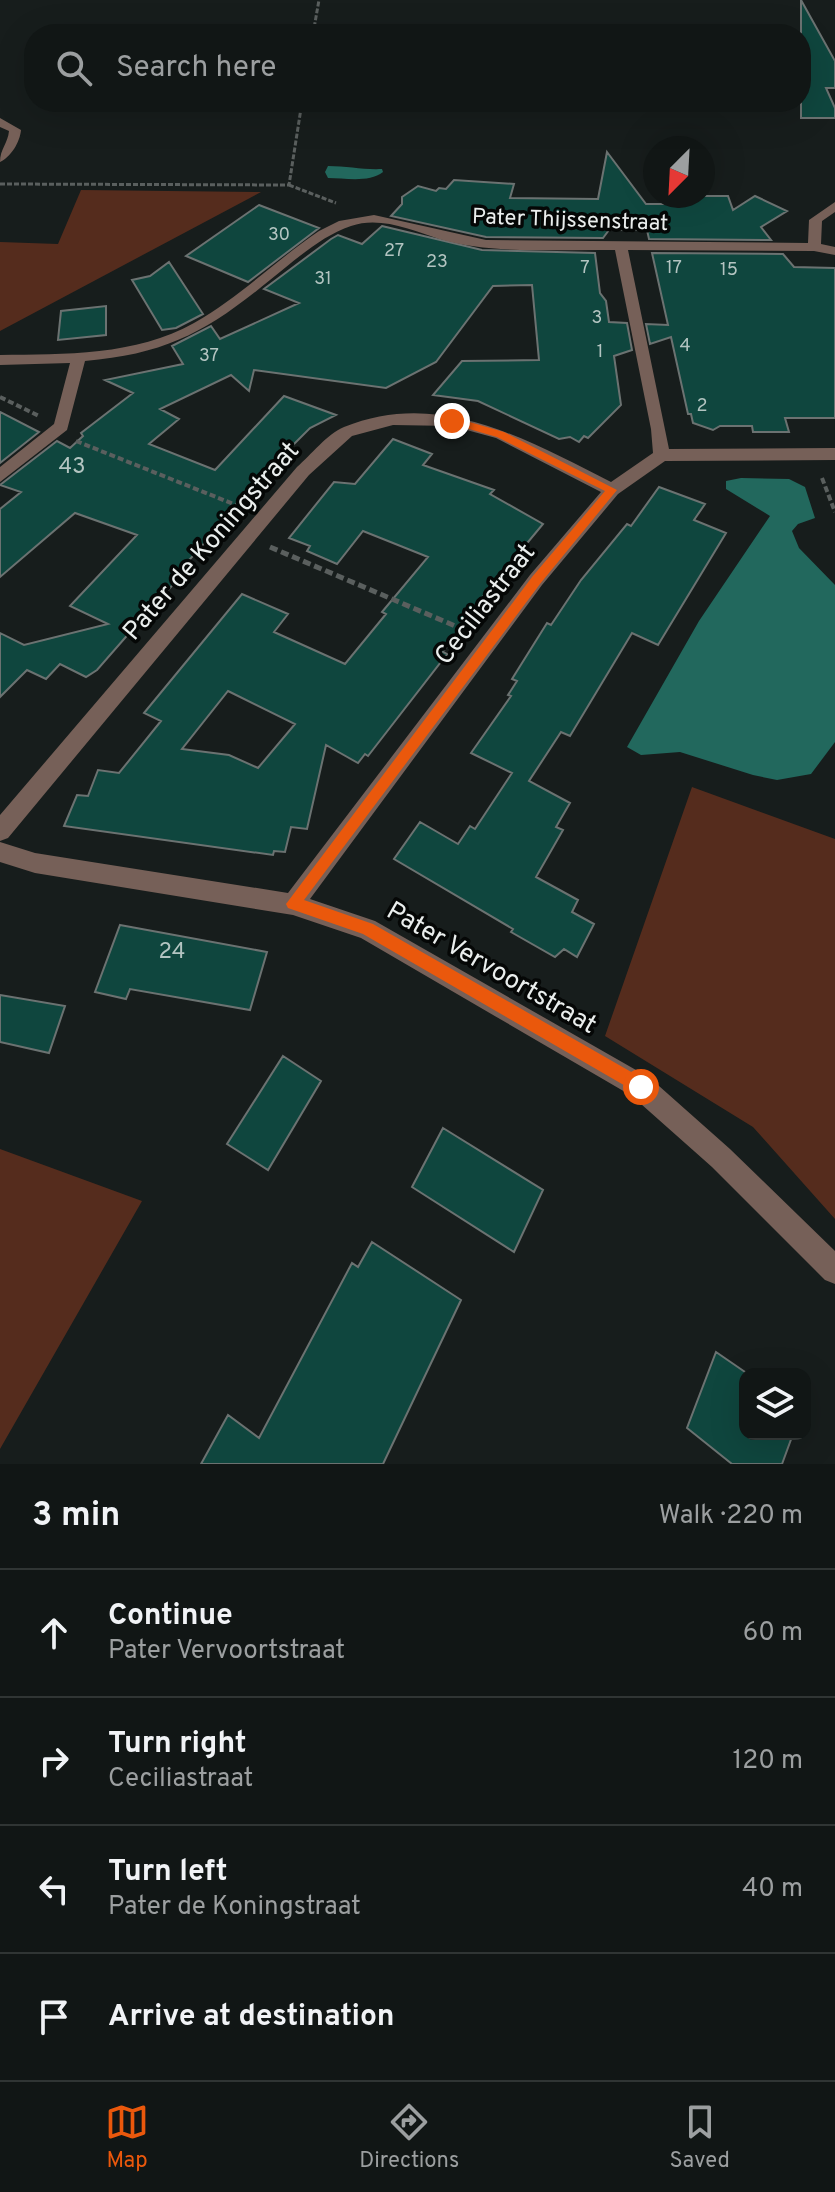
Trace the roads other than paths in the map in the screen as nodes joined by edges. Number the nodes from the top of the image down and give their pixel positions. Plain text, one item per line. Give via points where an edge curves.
1 (0, 122) edge
2 (0, 158) edge
3 (835, 206) edge
4 (621, 247) junction
5 (814, 247) junction
6 (835, 251) edge
7 (78, 359) junction
8 (0, 360) edge
9 (835, 454) edge
10 (661, 455) junction
11 (0, 476) edge
12 (612, 490) junction
13 (0, 831) edge
14 (0, 852) edge
15 (293, 904) junction
16 (835, 1270) edge

1 - 2 street via 15,130
3 - 5 street via 816,220
4 - 5 street, Pater Thijssenstraat
4 - 7 street, Pater Thijssenstraat via 469,242 386,220 360,219 331,228 195,328 146,348
4 - 10 street
5 - 6 street
7 - 8 street, Pater Thijssenstraat
7 - 11 street via 57,429
9 - 10 street
10 - 12 street, Ceciliastraat
12 - 13 street, Pater de Koningstraat via 501,434 452,421 393,420 347,432 303,471
12 - 15 street, Ceciliastraat via 536,580
14 - 15 street, Pater Vervoortstraat via 35,863
15 - 16 street, Pater Vervoortstraat via 367,929 641,1087

